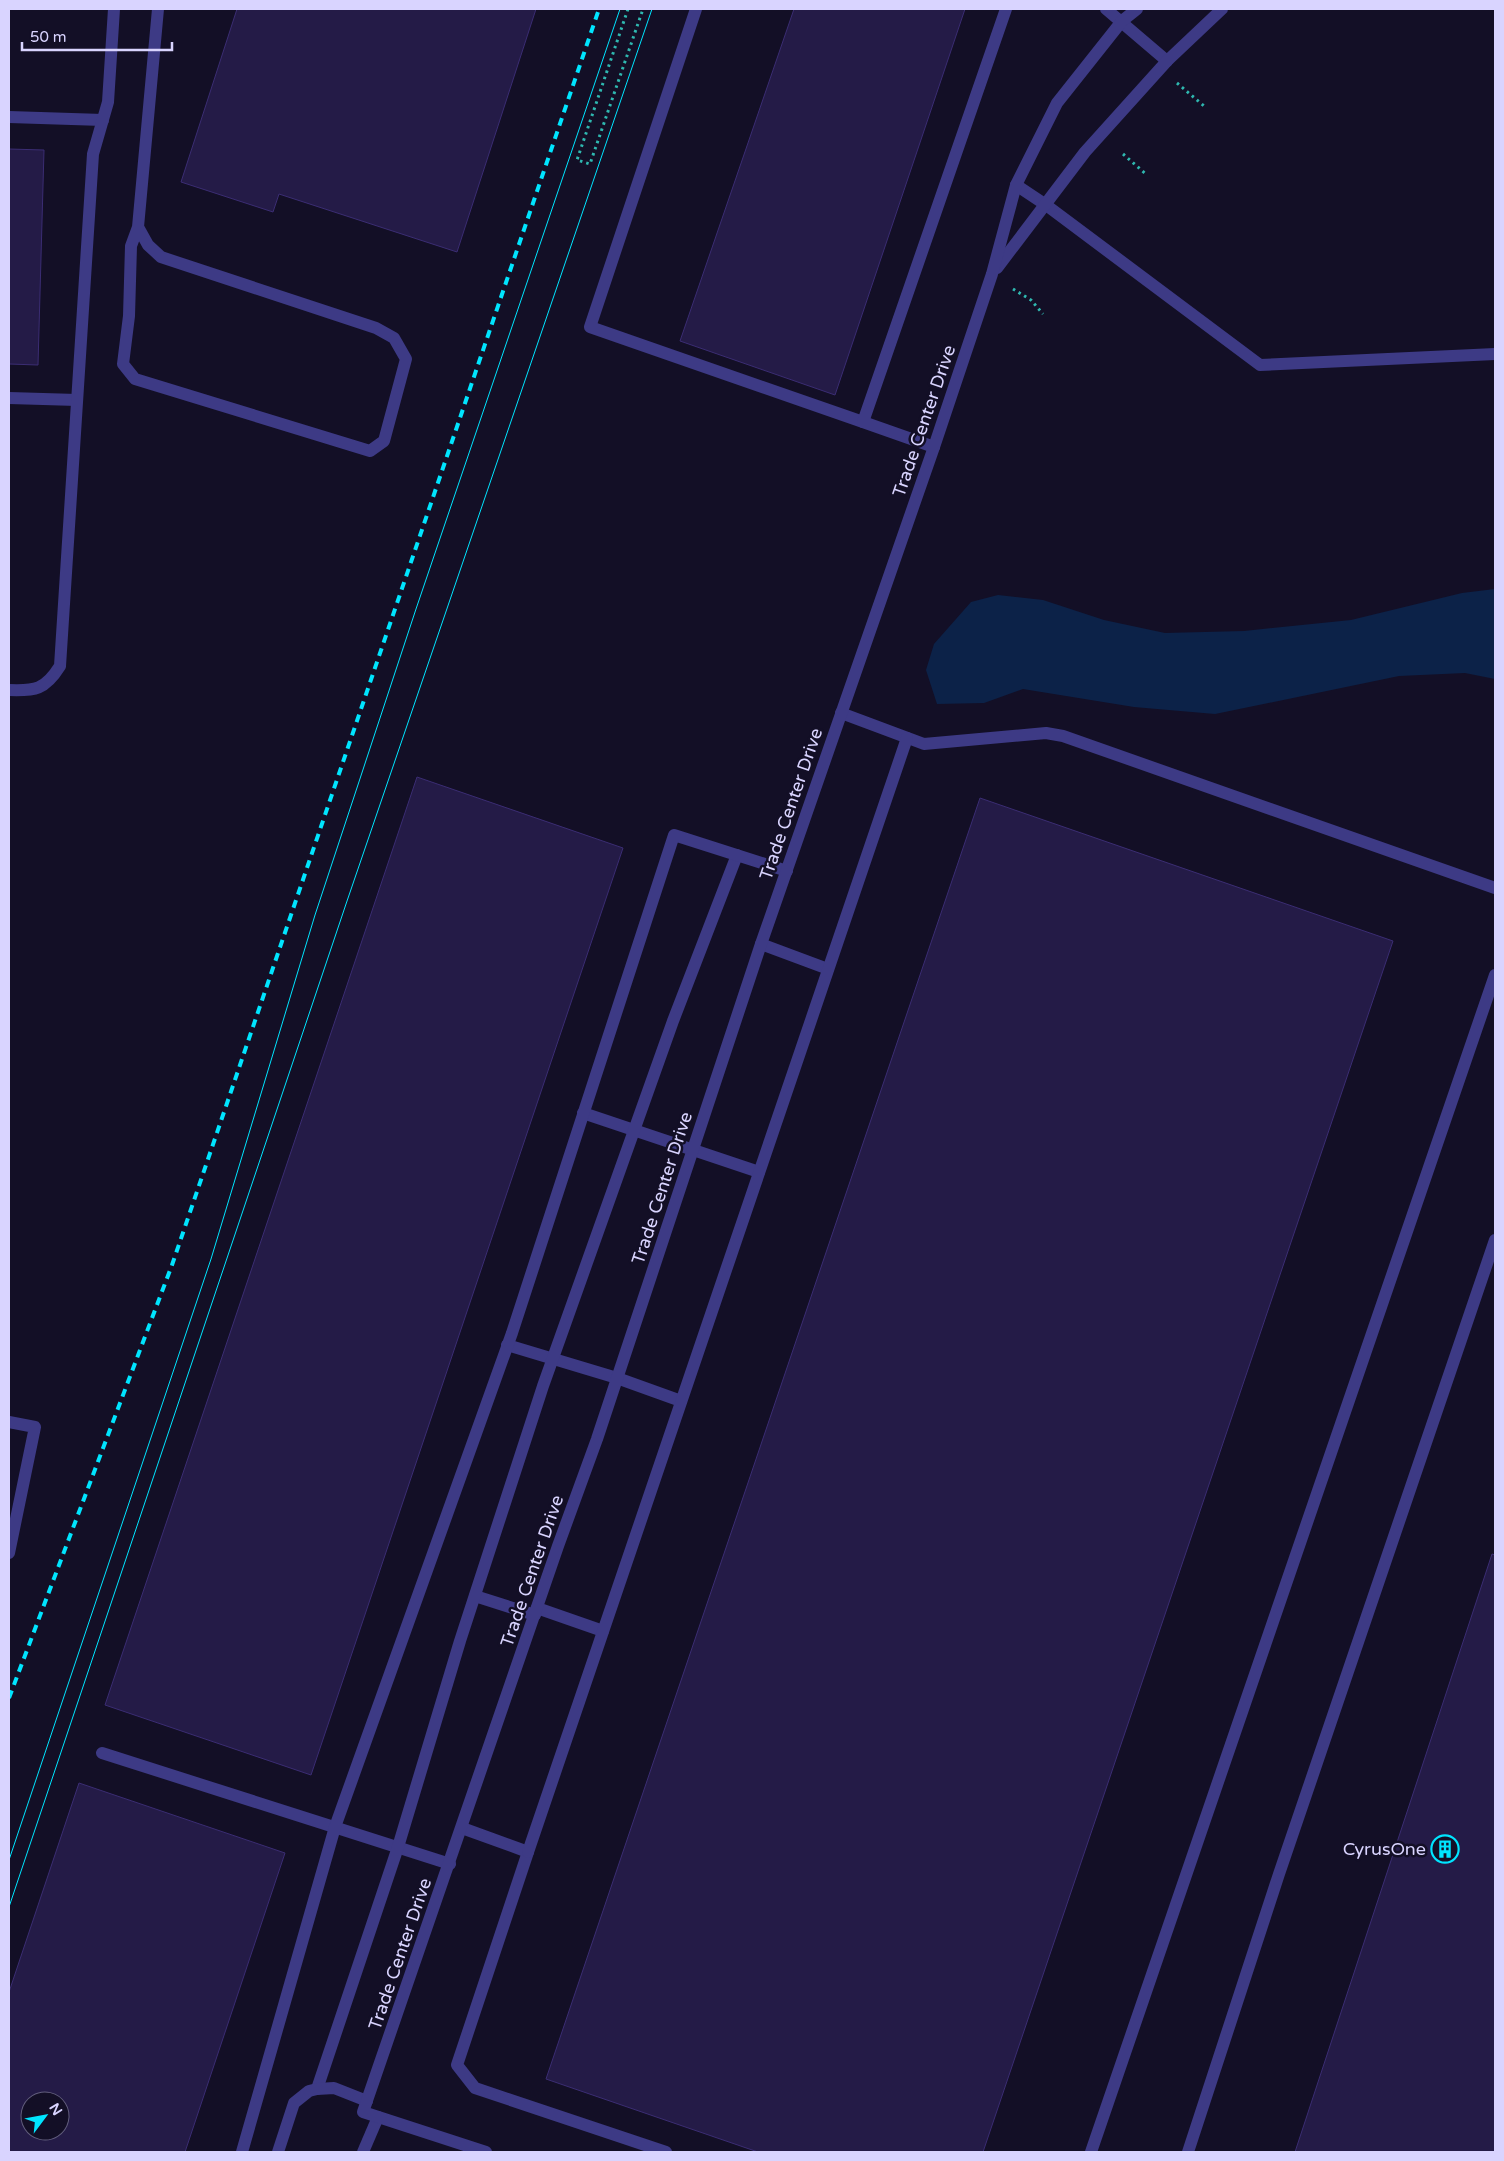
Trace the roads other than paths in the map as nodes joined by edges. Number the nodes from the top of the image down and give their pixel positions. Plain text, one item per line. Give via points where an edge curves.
1 (114, 9) edge
2 (158, 9) edge
3 (696, 9) edge
4 (1006, 9) edge
5 (1106, 9) edge
6 (1137, 9) edge
7 (1222, 9) edge
8 (1122, 21) junction
9 (1168, 61) junction
10 (9, 117) edge
11 (103, 120) junction
12 (1016, 186) junction
13 (1046, 205) junction
14 (138, 227) junction
15 (992, 274) junction
16 (1495, 354) edge
17 (9, 398) edge
18 (77, 400) junction
19 (863, 422) junction
20 (934, 447) junction
21 (9, 690) edge
22 (841, 713) junction
23 (907, 738) junction
24 (737, 855) junction
25 (786, 871) junction
26 (1495, 888) edge
27 (761, 944) junction
28 (828, 970) junction
29 (1495, 974) edge
30 (583, 1113) junction
31 (634, 1130) junction
32 (692, 1150) junction
33 (759, 1172) junction
34 (1495, 1240) edge
35 (507, 1344) junction
36 (553, 1360) junction
37 (617, 1378) junction
38 (681, 1401) junction
39 (9, 1422) edge
40 (9, 1553) edge
41 (474, 1596) junction
42 (536, 1611) junction
43 (603, 1631) junction
44 (102, 1753) dead end
45 (335, 1827) junction
46 (462, 1828) junction
47 (398, 1847) junction
48 (528, 1852) junction
49 (450, 1864) junction
50 (317, 2089) junction
51 (365, 2106) junction
52 (378, 2117) junction
53 (242, 2152) edge
54 (278, 2152) edge
55 (363, 2152) edge
56 (486, 2152) edge
57 (666, 2152) edge
58 (1092, 2152) edge
59 (1188, 2152) edge

1 - 11 street via 108,102
2 - 14 street
3 - 19 street via 590,327
4 - 19 street
5 - 8 street
6 - 8 street, Trade Center Drive
7 - 9 street, Trade Center Drive
8 - 9 street
8 - 12 street, Trade Center Drive via 1057,103
9 - 13 street, Trade Center Drive via 1085,152
10 - 11 street
11 - 18 street via 92,154
12 - 13 street
12 - 15 street, Trade Center Drive
13 - 15 street, Trade Center Drive
13 - 16 street via 1260,365
14 - 14 street via 161,257 376,328 394,338 406,359 384,441 370,451 135,379 124,364 131,246
15 - 20 street, Trade Center Drive
17 - 18 street
18 - 21 street via 60,666 53,678 33,691
19 - 20 street
20 - 22 street, Trade Center Drive
22 - 23 street
22 - 25 street, Trade Center Drive
23 - 26 street via 924,744 1046,733 1062,736
23 - 28 street
24 - 25 street
24 - 30 street via 674,835
24 - 31 street
25 - 27 street, Trade Center Drive
27 - 28 street
27 - 32 street, Trade Center Drive
28 - 33 street
29 - 58 street
30 - 31 street
30 - 35 street
31 - 32 street
31 - 36 street
32 - 33 street
32 - 37 street, Trade Center Drive
33 - 38 street
34 - 59 street
35 - 36 street
35 - 45 street
36 - 37 street
36 - 41 street
37 - 38 street
37 - 42 street, Trade Center Drive
38 - 43 street
39 - 40 street via 35,1427
41 - 42 street
41 - 47 street
42 - 43 street
42 - 46 street, Trade Center Drive
43 - 48 street
44 - 45 street
45 - 47 street
45 - 53 street
46 - 48 street
46 - 49 street, Trade Center Drive
47 - 49 street
47 - 50 street
48 - 57 street via 457,2065 475,2088
49 - 51 street, Trade Center Drive
50 - 51 street via 334,2088
50 - 54 street via 294,2103
51 - 52 street
52 - 55 street
52 - 56 street

